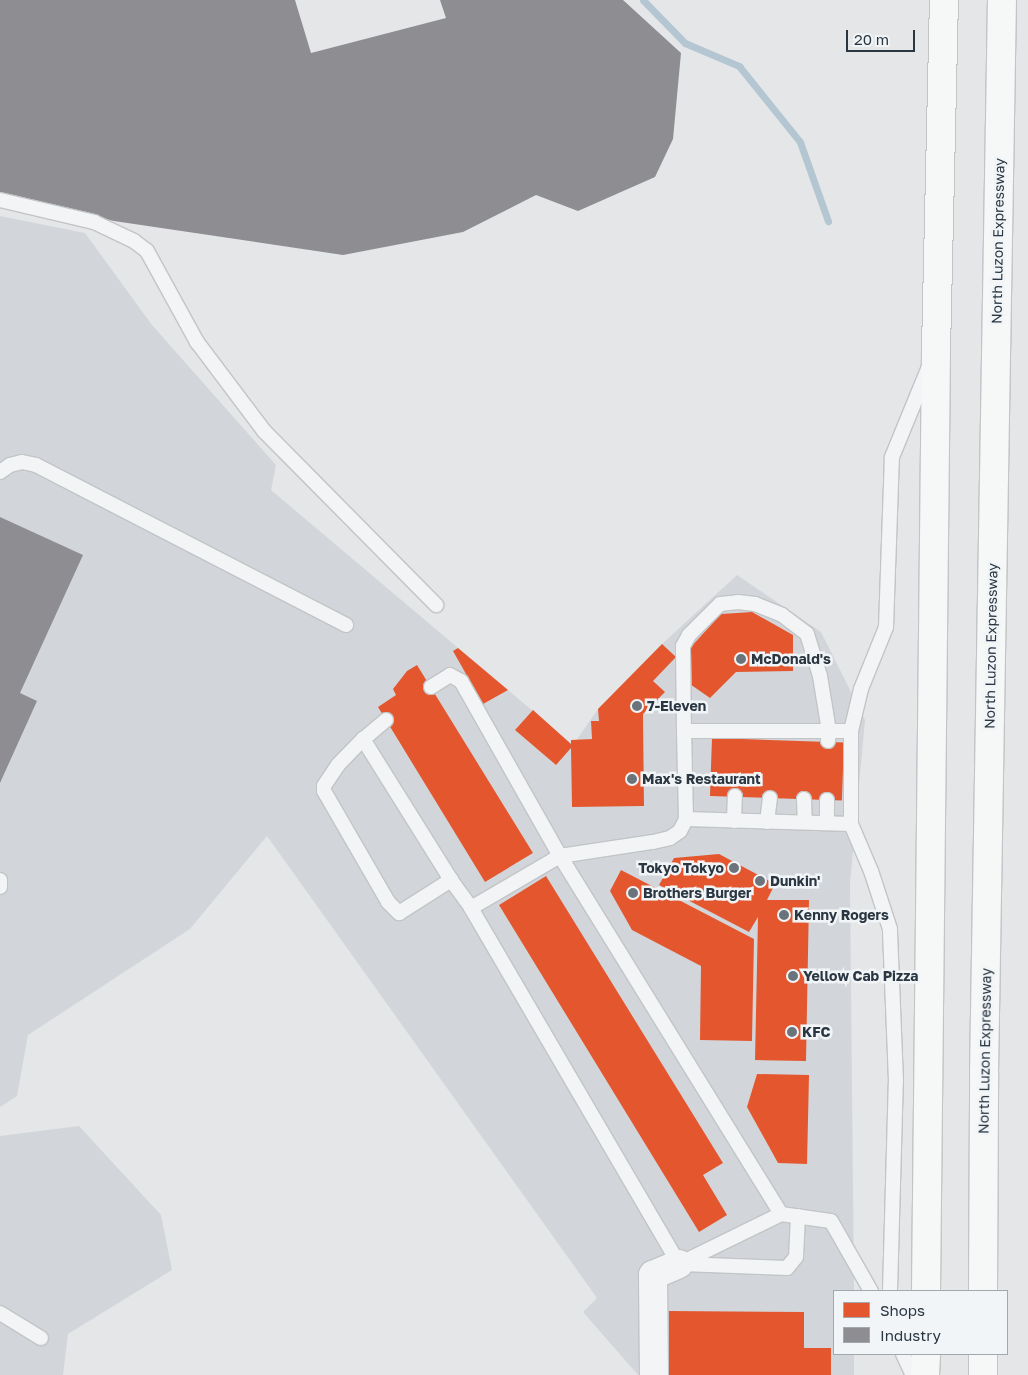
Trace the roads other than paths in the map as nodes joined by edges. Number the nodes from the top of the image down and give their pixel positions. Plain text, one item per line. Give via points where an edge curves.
1 (944, 0) edge
2 (1002, 0) edge
3 (0, 200) edge
4 (936, 350) junction
5 (0, 472) edge
6 (436, 605) dead end
7 (346, 625) dead end
8 (431, 687) dead end
9 (386, 720) dead end
10 (684, 731) junction
11 (851, 731) junction
12 (829, 736) junction
13 (363, 739) junction
14 (735, 796) dead end
15 (770, 798) dead end
16 (804, 798) dead end
17 (827, 800) dead end
18 (686, 819) junction
19 (734, 820) junction
20 (767, 822) junction
21 (805, 822) junction
22 (827, 823) junction
23 (851, 824) junction
24 (560, 856) junction
25 (0, 880) edge
26 (451, 880) junction
27 (0, 887) edge
28 (471, 908) junction
29 (781, 1214) junction
30 (798, 1216) junction
31 (679, 1264) junction
32 (870, 1290) edge
33 (890, 1290) edge
34 (926, 1290) edge
35 (984, 1290) edge
36 (0, 1313) edge
37 (41, 1338) dead end
38 (903, 1355) edge
39 (926, 1355) edge
40 (983, 1355) edge
41 (654, 1375) edge
42 (913, 1375) edge
43 (925, 1375) edge
44 (983, 1375) edge

1 - 4 highway
2 - 35 highway, North Luzon Expressway via 984,1054
3 - 6 lane via 94,222 148,251 197,342 264,431
4 - 11 lane via 892,457 886,627 861,689
4 - 34 highway
5 - 7 lane via 22,462 36,465
8 - 24 lane via 450,675 461,681
9 - 13 lane
10 - 12 lane
10 - 12 lane via 683,646 689,634 720,604 738,602 755,604 782,615 807,634 820,676
10 - 18 lane
11 - 12 lane
11 - 23 lane
13 - 26 lane
13 - 26 lane via 338,765 323,790 388,902 399,913
14 - 19 lane
15 - 20 lane
16 - 21 lane
17 - 22 lane
18 - 19 lane
18 - 24 lane via 670,838
19 - 20 lane
20 - 21 lane
21 - 22 lane
22 - 23 lane
23 - 33 lane via 890,929 896,1081
24 - 28 lane
24 - 29 lane
25 - 27 lane
26 - 28 lane
28 - 31 lane
29 - 30 lane
29 - 31 lane
30 - 31 lane via 796,1257 787,1268
30 - 32 lane via 831,1222
31 - 41 street via 653,1275
36 - 37 lane
38 - 42 lane
39 - 43 highway
40 - 44 highway

